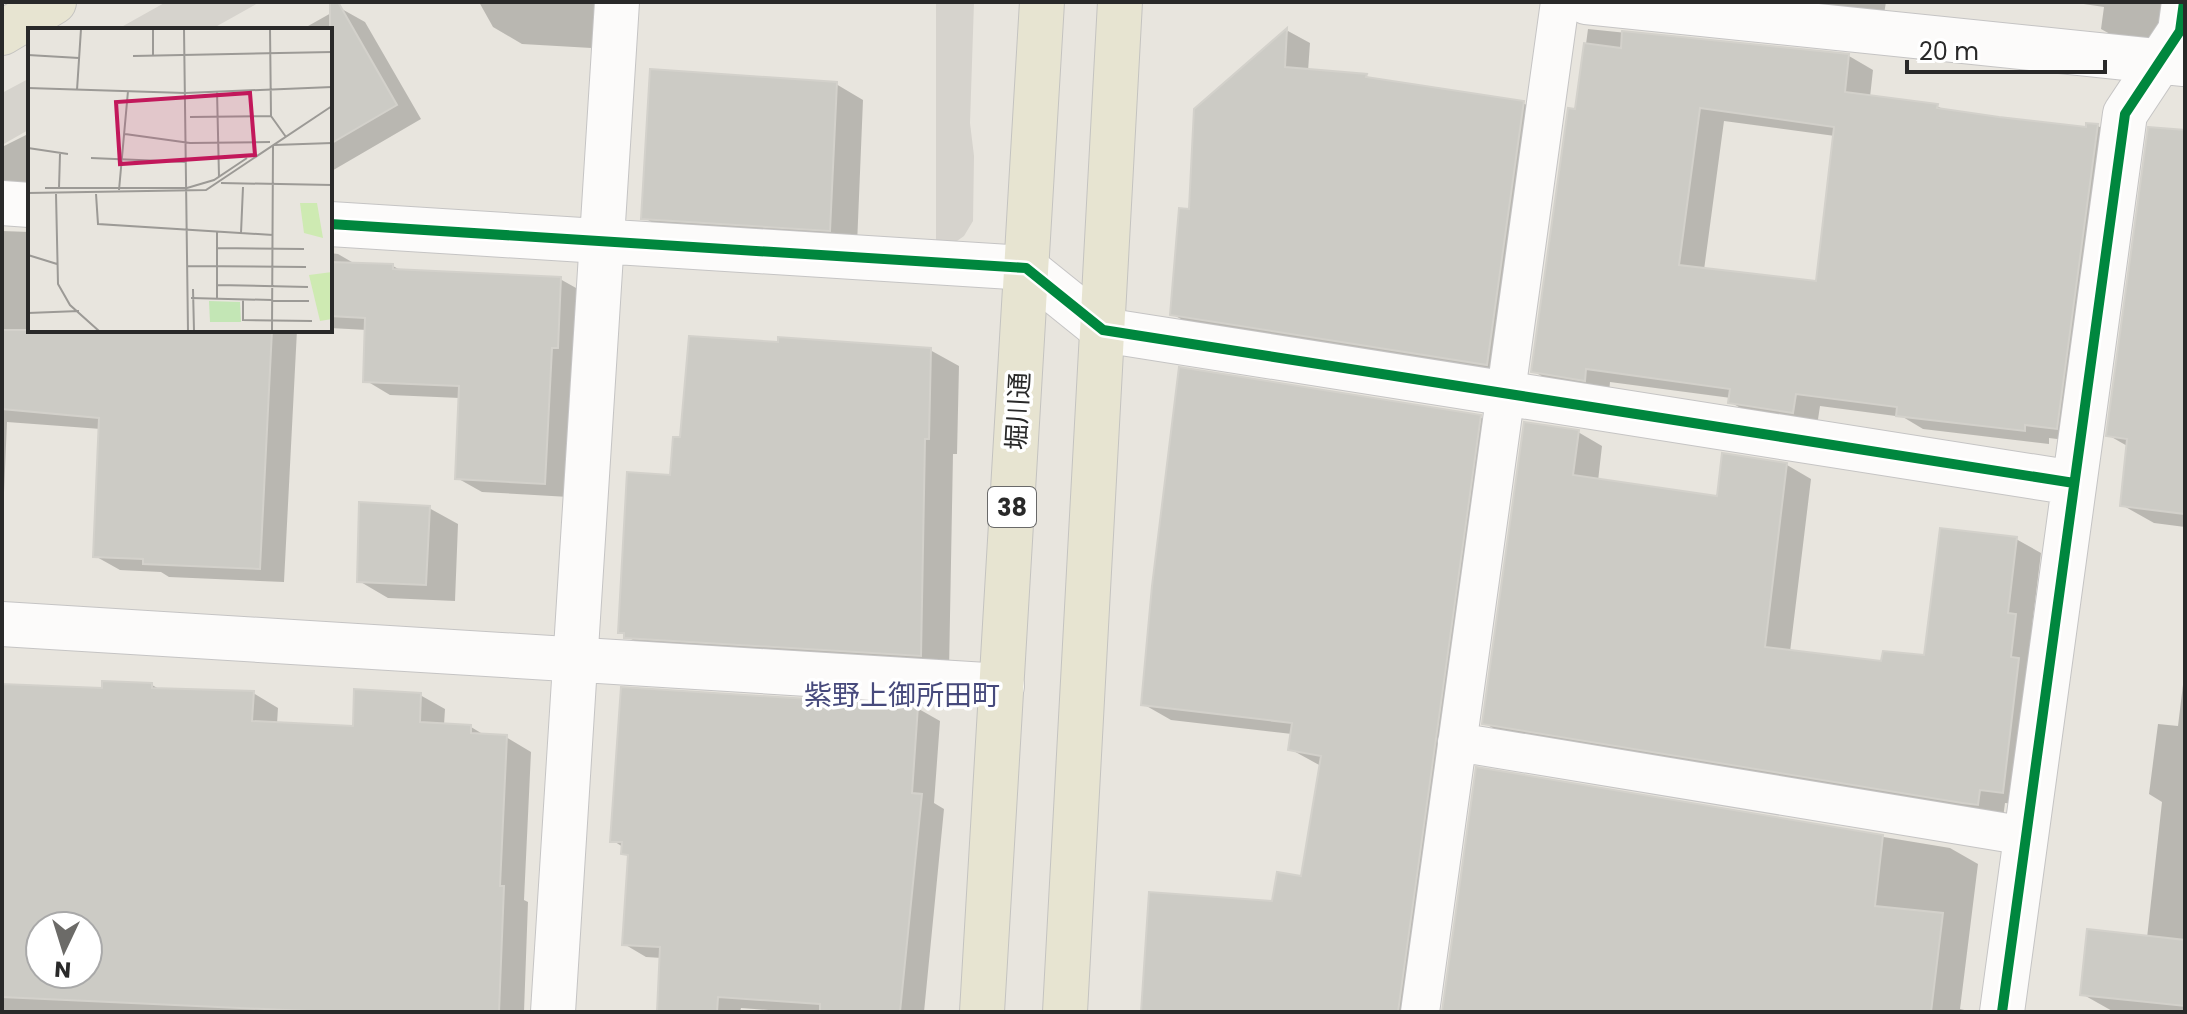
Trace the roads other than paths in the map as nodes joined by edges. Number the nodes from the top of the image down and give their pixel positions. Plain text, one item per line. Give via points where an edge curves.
1 (54, 2) edge
2 (617, 2) edge
3 (1042, 2) edge
4 (1120, 2) edge
5 (1560, 2) edge
6 (1586, 2) edge
7 (2184, 2) edge
8 (2, 33) edge
9 (2173, 62) edge
10 (2, 203) edge
11 (28, 205) edge
12 (332, 224) edge
13 (602, 241) junction
14 (1026, 268) junction
15 (1103, 330) junction
16 (1505, 394) junction
17 (2074, 483) junction
18 (2, 624) edge
19 (576, 660) junction
20 (1002, 686) junction
21 (1457, 742) junction
22 (2026, 836) junction
23 (553, 1012) edge
24 (982, 1012) edge
25 (1065, 1012) edge
26 (1420, 1012) edge
27 (2002, 1012) edge

1 - 8 main road
2 - 13 street
3 - 14 main road, 堀川通 / 38
4 - 15 main road
5 - 16 lane
6 - 9 street
7 - 9 street
9 - 17 street via 2125,114
10 - 11 street
12 - 13 street
13 - 14 street
13 - 19 street
14 - 15 street
14 - 20 main road, 堀川通 / 38
15 - 16 street
15 - 25 main road
16 - 17 street
16 - 21 lane
17 - 22 street
18 - 19 street
19 - 20 street
19 - 23 street
20 - 24 main road, 堀川通 / 38
21 - 22 lane
21 - 26 lane
22 - 27 street

